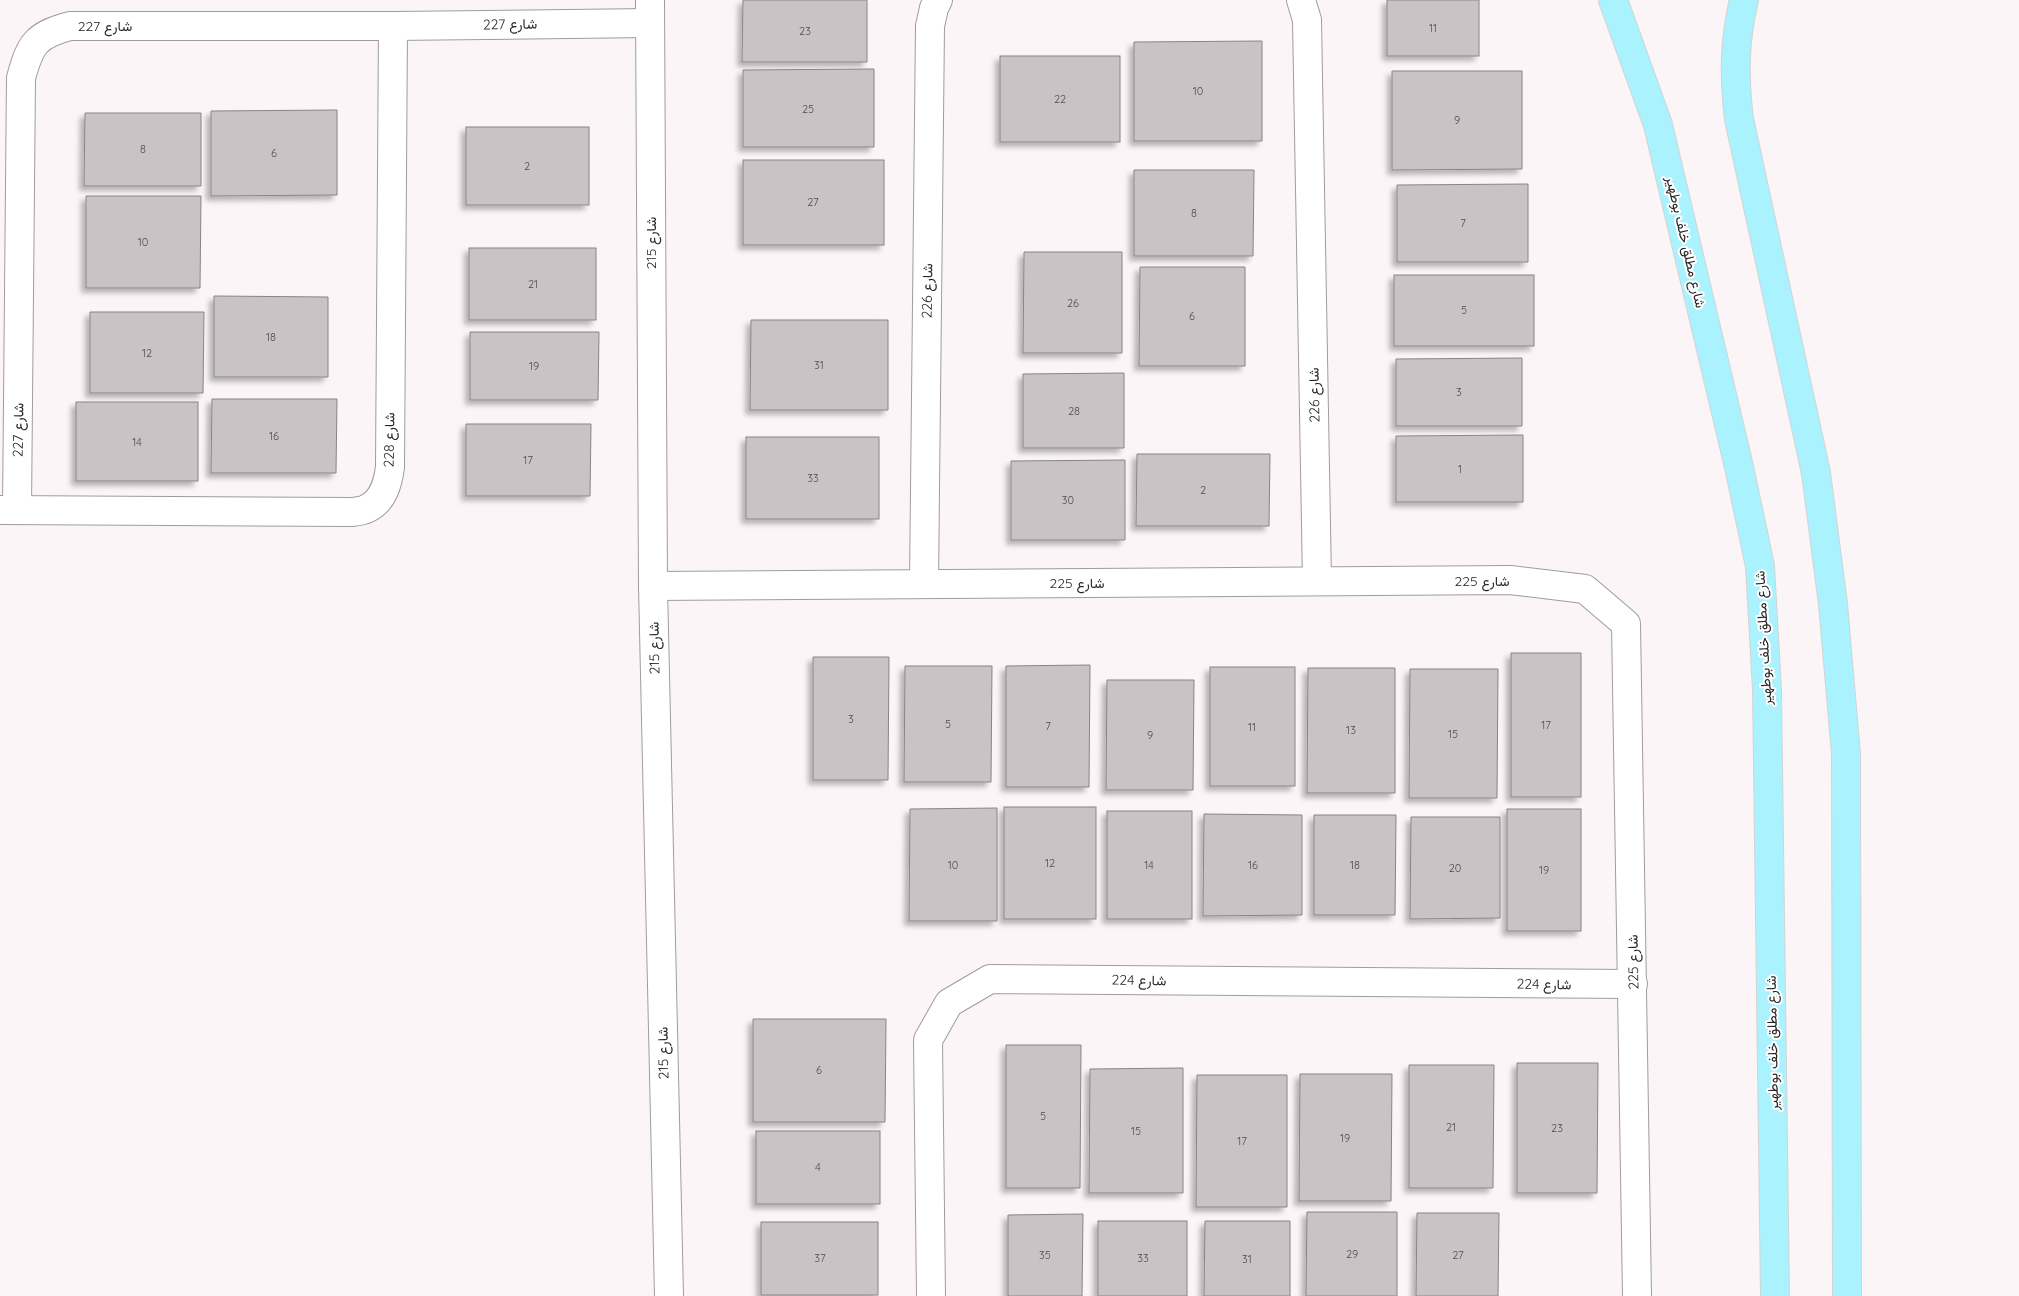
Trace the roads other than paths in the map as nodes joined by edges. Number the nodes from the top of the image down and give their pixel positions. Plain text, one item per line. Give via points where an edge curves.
1 (938, 0) edge
2 (1301, 0) edge
3 (1613, 0) edge
4 (1744, 0) edge
5 (650, 11) edge
6 (393, 26) junction
7 (8, 510) edge
8 (1317, 581) junction
9 (924, 584) junction
10 (653, 586) junction
11 (1634, 984) junction
12 (669, 1296) edge
13 (930, 1296) edge
14 (1637, 1296) edge
15 (1775, 1296) edge
16 (1847, 1296) edge

1 - 9 street, شارع 226 via 930,26
2 - 8 street, شارع 226 via 1307,20
3 - 15 main road, شارع مطلق خلف بوطهير via 1658,125 1760,566 1767,690
4 - 16 main road via 1737,27 1735,79 1739,119 1816,473 1833,604 1846,754
5 - 6 street, شارع 227
5 - 10 street, شارع 215
6 - 7 street, شارع 227 via 70,26 50,31 32,46 21,78
6 - 7 street, شارع 228 via 390,467 387,485 380,497 369,508 353,512
8 - 9 street, شارع 225
8 - 11 street, شارع 225 via 1510,580 1585,589 1626,624
9 - 10 street, شارع 225
10 - 12 street, شارع 215
11 - 13 street, شارع 224 via 990,979 949,1003 928,1040
11 - 14 street, شارع 225

